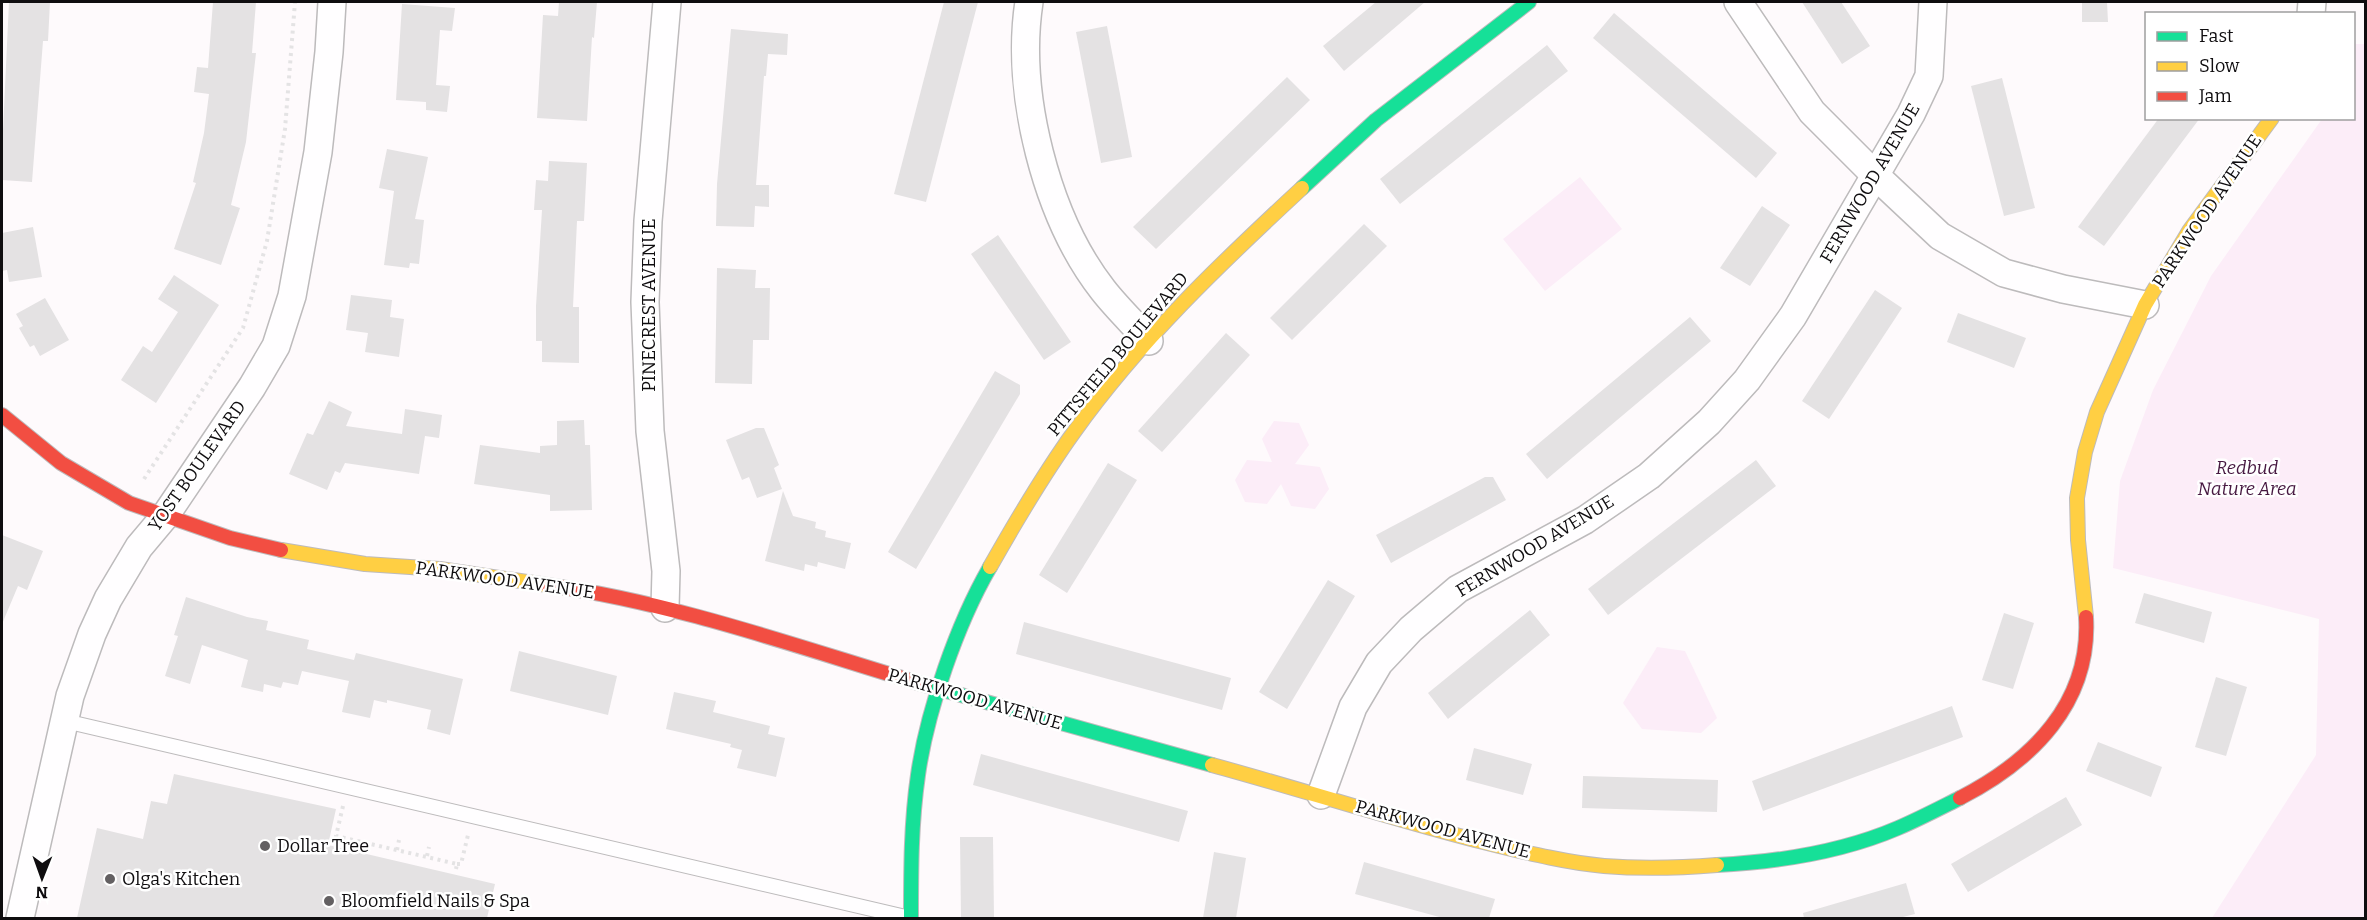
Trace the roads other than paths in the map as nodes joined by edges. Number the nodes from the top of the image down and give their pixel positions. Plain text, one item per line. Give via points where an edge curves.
1 (332, 2) edge
2 (667, 2) edge
3 (1029, 2) edge
4 (1529, 2) edge
5 (1738, 2) edge
6 (1933, 2) edge
7 (2270, 120) edge
8 (1875, 175) junction
9 (2145, 305) junction
10 (1149, 341) junction
11 (2, 415) edge
12 (165, 516) junction
13 (665, 608) junction
14 (939, 689) junction
15 (65, 721) junction
16 (1321, 795) junction
17 (20, 918) edge
18 (911, 918) edge

1 - 12 street, YOST BOULEVARD via 318,152 291,296 276,346
2 - 13 street, PINECREST AVENUE via 645,302 650,431 664,548
3 - 10 street via 1026,71 1049,191 1102,290
4 - 10 street, PITTSFIELD BOULEVARD via 1384,113 1244,239
5 - 8 street via 1812,112
6 - 8 street, FERNWOOD AVENUE via 1929,76
7 - 9 street, PARKWOOD AVENUE via 2189,231
8 - 9 street via 1940,236 2004,273
8 - 16 street, FERNWOOD AVENUE via 1793,316 1747,380 1709,422 1649,476 1585,520 1458,589 1379,663 1353,707
9 - 16 street, PARKWOOD AVENUE via 2097,412 2085,452 2077,498 2086,620 2084,656 2076,687 2037,745 2001,774 1963,797 1896,829 1829,850 1755,863 1675,868 1603,866 1528,853 1413,824
10 - 14 street, PITTSFIELD BOULEVARD via 1077,426 1017,513 952,649
11 - 12 street, PARKWOOD AVENUE via 61,463 129,503
12 - 13 street, PARKWOOD AVENUE via 230,538 297,554 513,578
12 - 15 street, YOST BOULEVARD via 139,547 108,599 70,696
13 - 14 street, PARKWOOD AVENUE
14 - 16 street, PARKWOOD AVENUE
14 - 18 street, PITTSFIELD BOULEVARD via 915,788
15 - 17 street, YOST BOULEVARD
15 - 18 lane

